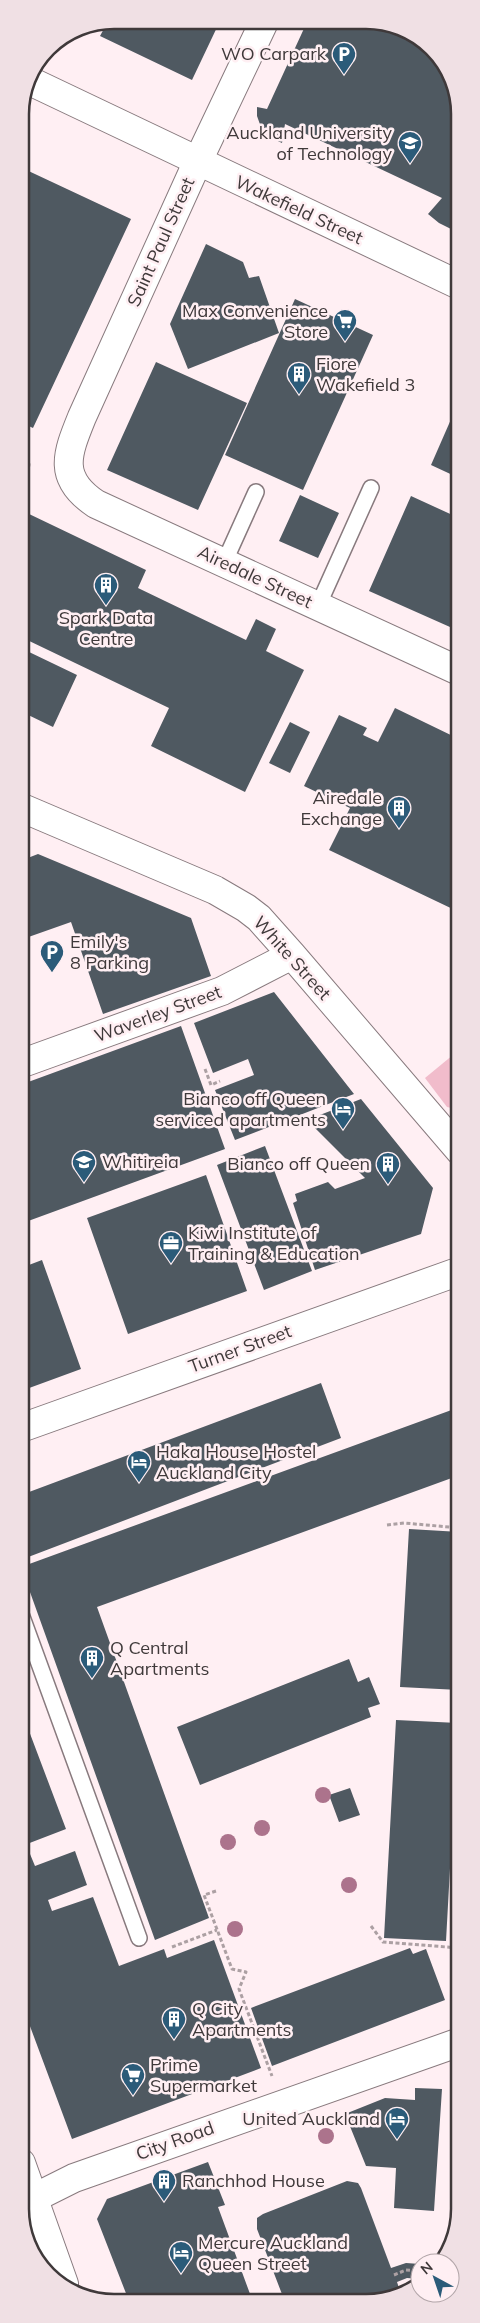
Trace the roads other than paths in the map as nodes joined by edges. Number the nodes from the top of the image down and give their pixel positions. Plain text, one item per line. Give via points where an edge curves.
1 (261, 29) edge
2 (34, 83) edge
3 (197, 162) junction
4 (451, 281) edge
5 (68, 466) joint
6 (370, 488) dead end
7 (256, 492) dead end
8 (224, 563) junction
9 (318, 606) junction
10 (451, 667) edge
11 (29, 811) edge
12 (292, 955) junction
13 (29, 1061) edge
14 (451, 1140) edge
15 (451, 1274) edge
16 (29, 1425) edge
17 (29, 1636) edge
18 (139, 1938) dead end
19 (451, 2045) edge
20 (29, 2202) edge
21 (29, 2205) edge
22 (60, 2276) edge

1 - 3 street, Saint Paul Street
2 - 3 street, Wakefield Street
3 - 4 street, Wakefield Street
3 - 5 street, Saint Paul Street via 82,417 68,454
5 - 8 street, Airedale Street via 80,492 96,504
6 - 9 lane
7 - 8 lane
8 - 9 street, Airedale Street
9 - 10 street, Airedale Street
11 - 12 street, White Street via 215,890 258,918
12 - 13 street, Waverley Street via 222,991
12 - 14 street, White Street
15 - 16 street, Turner Street
17 - 18 lane
19 - 20 street, City Road via 74,2178
21 - 22 street

